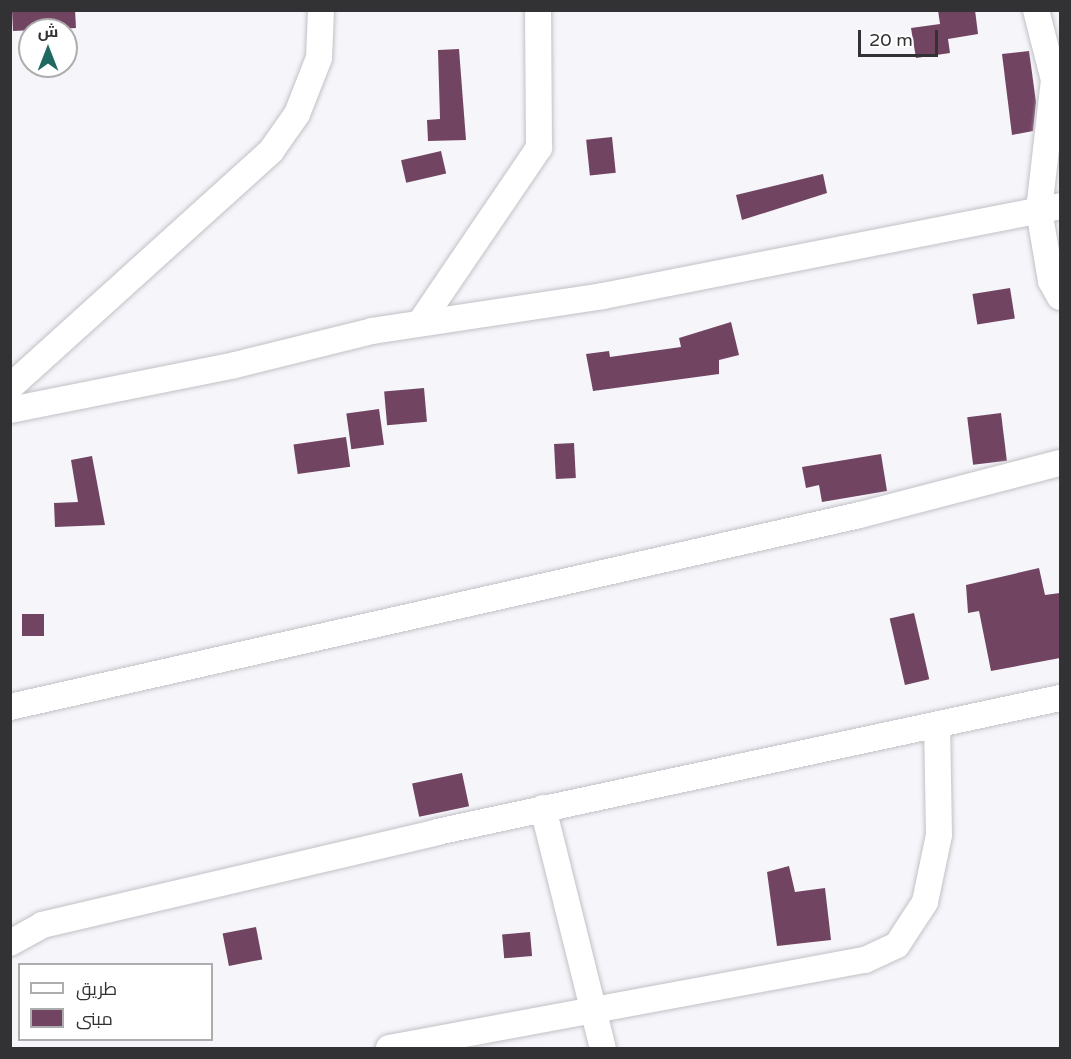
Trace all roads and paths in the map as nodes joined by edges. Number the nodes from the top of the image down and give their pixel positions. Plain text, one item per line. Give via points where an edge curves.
1 (321, 10) edge
2 (538, 10) edge
3 (1036, 10) edge
4 (1050, 208) edge
5 (1060, 297) edge
6 (420, 324) junction
7 (10, 387) edge
8 (10, 410) edge
9 (1060, 463) edge
10 (1060, 698) edge
11 (10, 706) edge
12 (937, 725) junction
13 (543, 808) junction
14 (10, 943) edge
15 (593, 1011) junction
16 (389, 1048) edge
17 (603, 1048) edge

1 - 7 street via 319,58 297,114 271,152
2 - 6 street via 539,148
3 - 4 street via 1053,80
4 - 5 street via 1051,281
4 - 6 street via 603,296
6 - 8 street
9 - 11 street via 860,515
10 - 12 street
12 - 13 street
12 - 15 street via 939,835 925,902 897,945 865,960
13 - 14 street via 42,925
13 - 15 street
15 - 16 street
15 - 17 street

